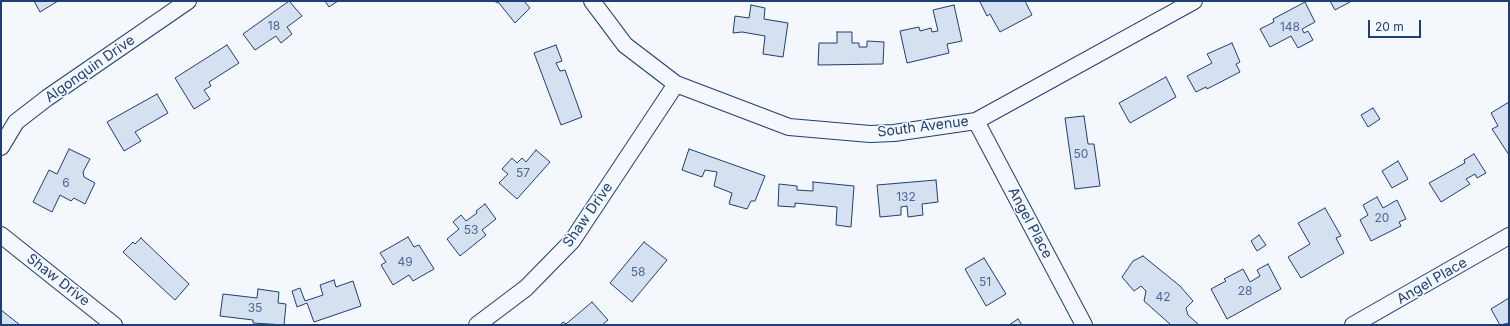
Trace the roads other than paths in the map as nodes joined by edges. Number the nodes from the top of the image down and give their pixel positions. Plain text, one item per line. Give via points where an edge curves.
1 (188, 1) edge
2 (592, 1) edge
3 (1194, 1) edge
4 (676, 84) junction
5 (976, 121) junction
6 (1, 147) edge
7 (1, 235) edge
8 (1509, 236) edge
9 (114, 325) edge
10 (477, 325) edge
11 (1084, 325) edge
12 (1353, 325) edge

1 - 6 street, Algonquin Drive via 16,122
2 - 4 street, South Avenue via 625,45
3 - 5 street, South Avenue
4 - 5 street, South Avenue via 789,127 870,134
4 - 10 street, Shaw Drive via 572,241 526,288
5 - 11 street, Angel Place
7 - 9 street, Shaw Drive
8 - 12 street, Angel Place

